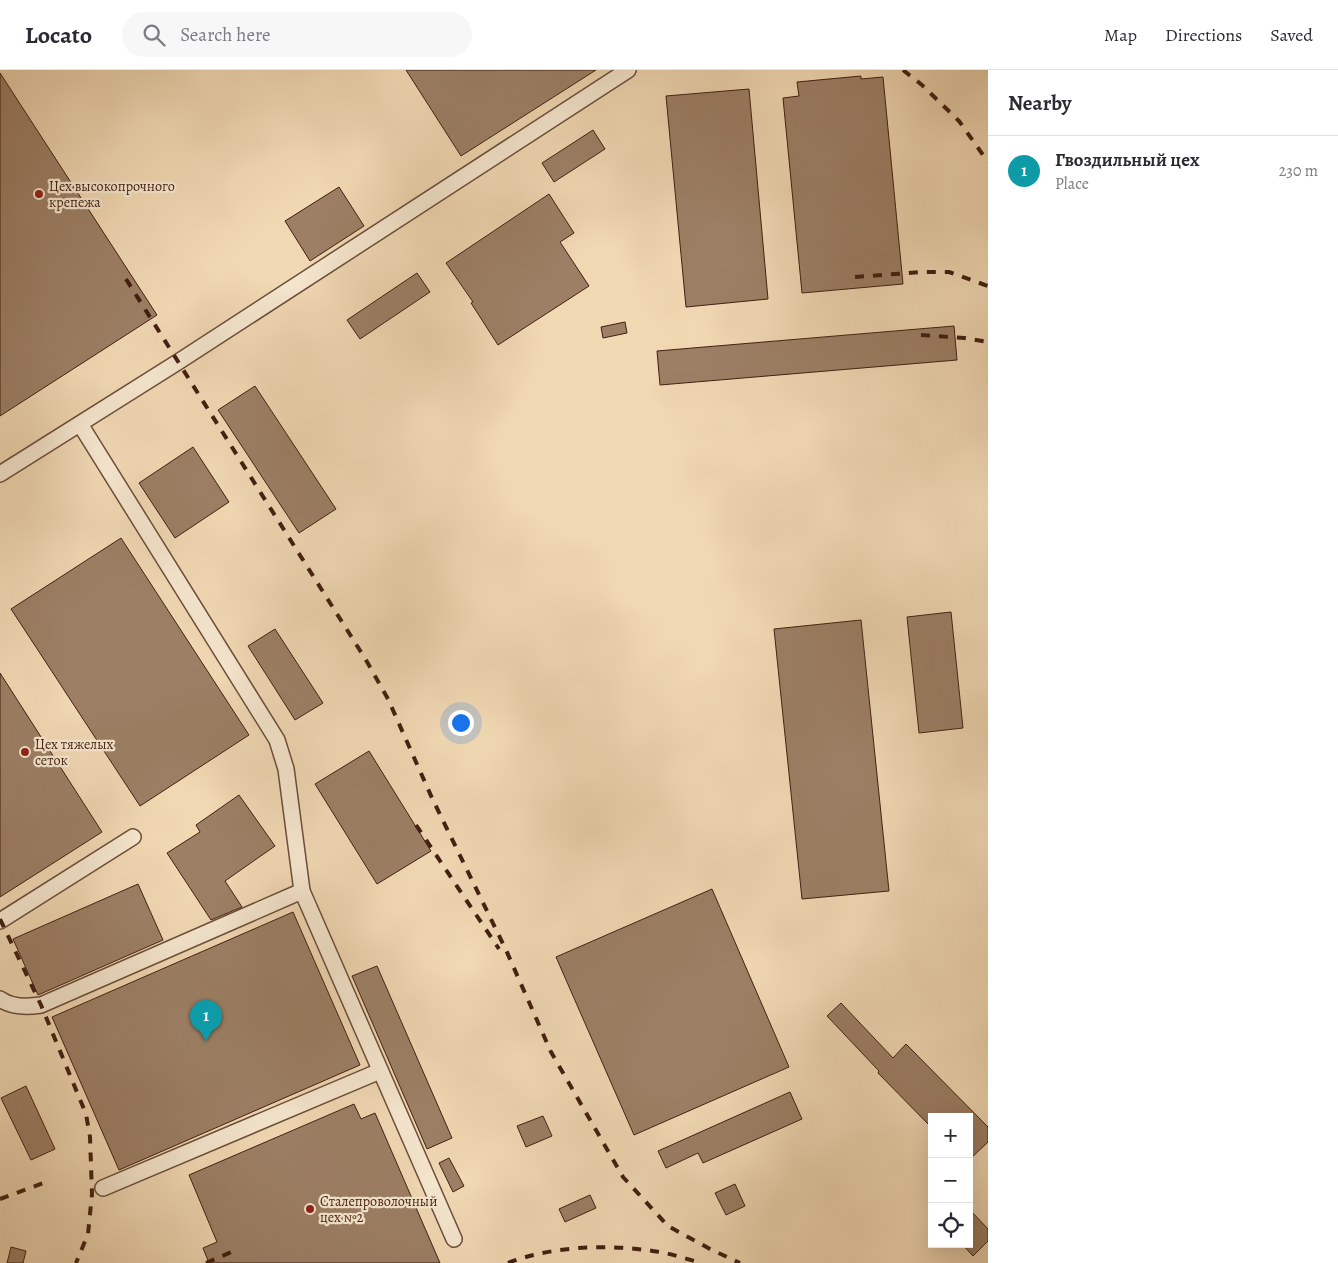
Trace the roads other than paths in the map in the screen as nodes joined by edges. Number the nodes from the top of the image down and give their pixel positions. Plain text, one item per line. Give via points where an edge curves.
1 (628, 70) edge
2 (80, 424) junction
3 (0, 474) edge
4 (133, 837) dead end
5 (302, 891) junction
6 (0, 921) edge
7 (0, 999) edge
8 (380, 1071) junction
9 (104, 1188) dead end
10 (454, 1239) dead end

1 - 2 lane
2 - 3 lane
2 - 5 lane via 277,740 286,769
4 - 6 lane
5 - 7 lane via 41,1005 29,1007
5 - 8 lane
8 - 9 lane
8 - 10 lane

